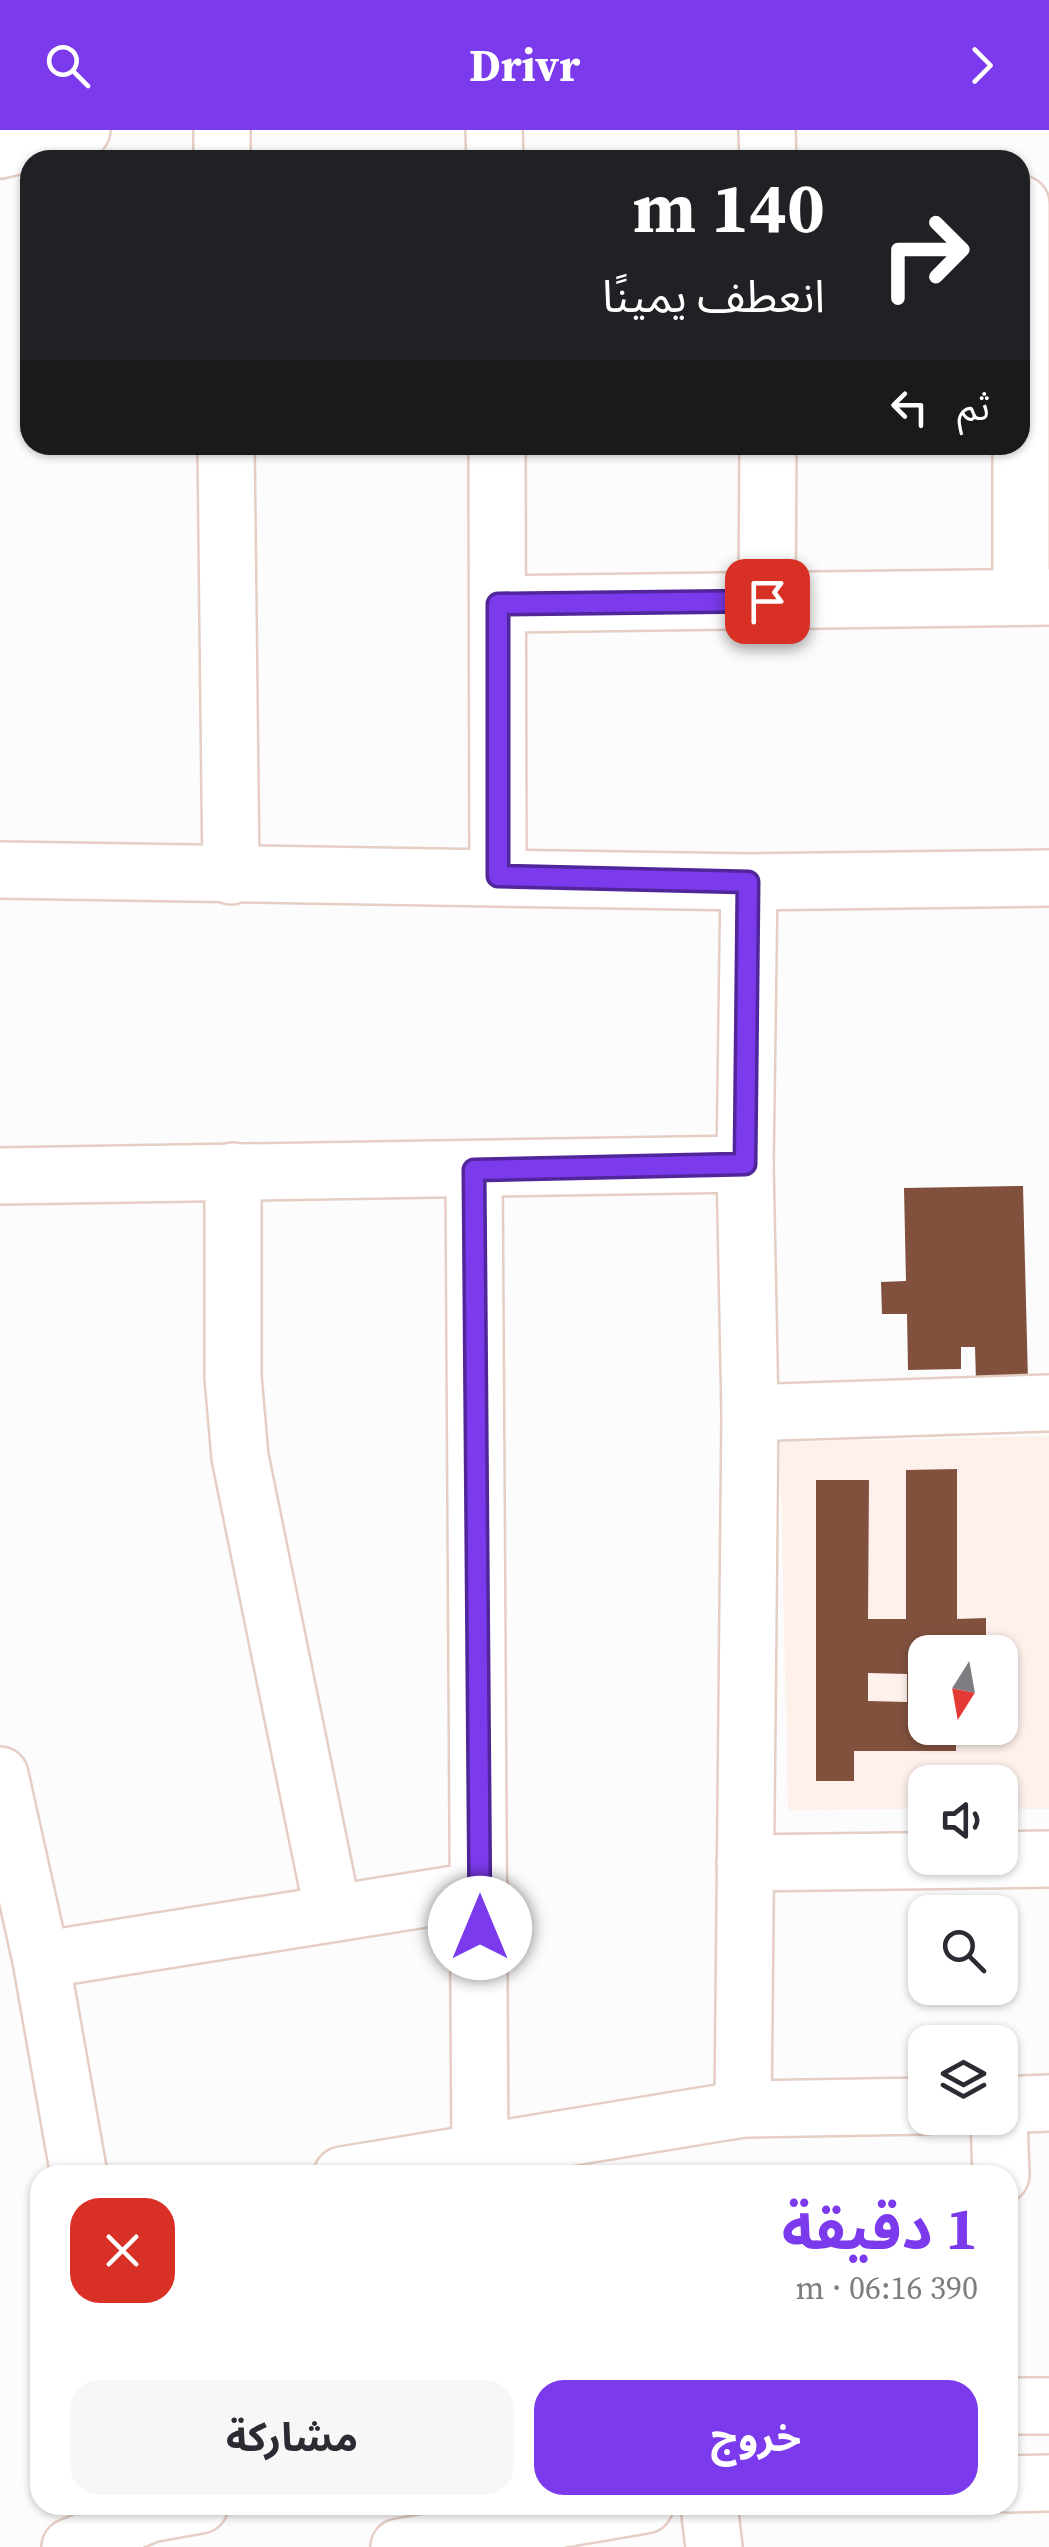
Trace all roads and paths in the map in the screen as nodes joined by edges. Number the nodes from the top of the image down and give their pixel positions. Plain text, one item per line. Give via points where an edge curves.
1 (82, 130) edge
2 (0, 150) edge
3 (1030, 203) edge
4 (226, 455) edge
5 (497, 455) edge
6 (768, 455) edge
7 (1035, 597) edge
8 (767, 601) junction
9 (498, 604) junction
10 (0, 870) edge
11 (231, 876) junction
12 (498, 876) junction
13 (1049, 878) edge
14 (748, 882) junction
15 (745, 1164) junction
16 (474, 1170) junction
17 (233, 1171) junction
18 (0, 1176) edge
19 (1049, 1403) edge
20 (750, 1414) junction
21 (0, 1776) edge
22 (1049, 1859) edge
23 (745, 1863) junction
24 (480, 1890) junction
25 (333, 1913) junction
26 (41, 1960) junction
27 (1049, 2103) edge
28 (1018, 2104) edge
29 (908, 2106) edge
30 (743, 2108) junction
31 (999, 2135) edge
32 (480, 2152) junction
33 (77, 2165) edge
34 (402, 2165) edge
35 (1000, 2165) edge
36 (1018, 2406) edge
37 (1049, 2406) edge
38 (1049, 2483) edge
39 (1018, 2484) edge
40 (586, 2515) edge
41 (710, 2515) edge
42 (164, 2518) edge
43 (70, 2547) edge
44 (399, 2547) edge
45 (714, 2547) edge

1 - 2 street
3 - 7 street
4 - 11 street
5 - 9 street
6 - 8 street
7 - 8 street
8 - 9 street
9 - 12 street
10 - 11 street
11 - 12 street
12 - 14 street
13 - 14 street
14 - 15 street
15 - 16 street
15 - 20 street
16 - 17 street
16 - 24 street
17 - 18 street
17 - 25 street via 233,1377 240,1457
19 - 20 street
20 - 23 street
21 - 26 street
22 - 23 street
23 - 30 street
24 - 25 street
24 - 32 street
25 - 26 street
26 - 33 street
27 - 28 street
29 - 30 street
30 - 32 street
31 - 35 street
32 - 34 street
36 - 37 street
38 - 39 street
40 - 44 street
41 - 45 street
42 - 43 street

